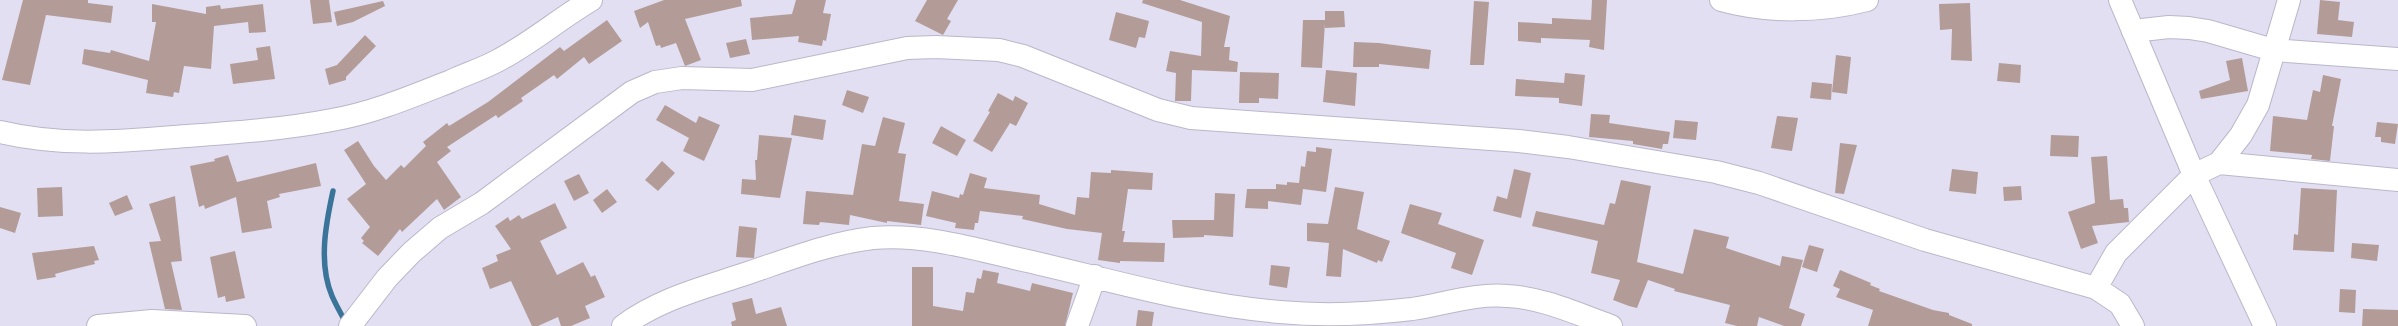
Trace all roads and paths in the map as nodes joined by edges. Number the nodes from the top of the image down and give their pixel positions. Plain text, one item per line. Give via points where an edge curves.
1 (591, 0) edge
2 (1721, 0) edge
3 (1867, 0) edge
4 (2120, 0) edge
5 (2289, 0) edge
6 (2133, 31) junction
7 (2273, 50) junction
8 (2398, 59) edge
9 (0, 132) edge
10 (2219, 163) junction
11 (2194, 175) junction
12 (2398, 180) edge
13 (1095, 276) junction
14 (2096, 288) junction
15 (98, 326) edge
16 (245, 326) edge
17 (350, 326) edge
18 (624, 326) edge
19 (1077, 326) edge
20 (1611, 326) edge
21 (2133, 326) edge
22 (2265, 326) edge

1 - 9 street via 497,61 401,102 334,120 262,131 104,142 26,139
2 - 3 street via 1734,4 1806,9 1843,6
4 - 6 street
5 - 7 street
6 - 7 street via 2169,27 2189,28
6 - 11 street
7 - 8 street
7 - 10 street via 2268,78 2258,105 2242,135
10 - 11 street
10 - 12 street
11 - 14 street via 2116,253
11 - 22 street
13 - 18 street via 951,244 910,238 874,238 834,244 668,300
13 - 19 street
13 - 20 street via 1226,304 1278,312 1316,314 1413,308 1478,295 1510,296 1544,302
14 - 17 street via 1925,240 1759,183 1716,172 1519,141 1191,118 1158,110 1023,56 999,50 936,47 907,48 752,80 682,78 662,81 632,92 482,203 440,228 387,278
14 - 21 street via 2120,304
15 - 16 street via 152,321

